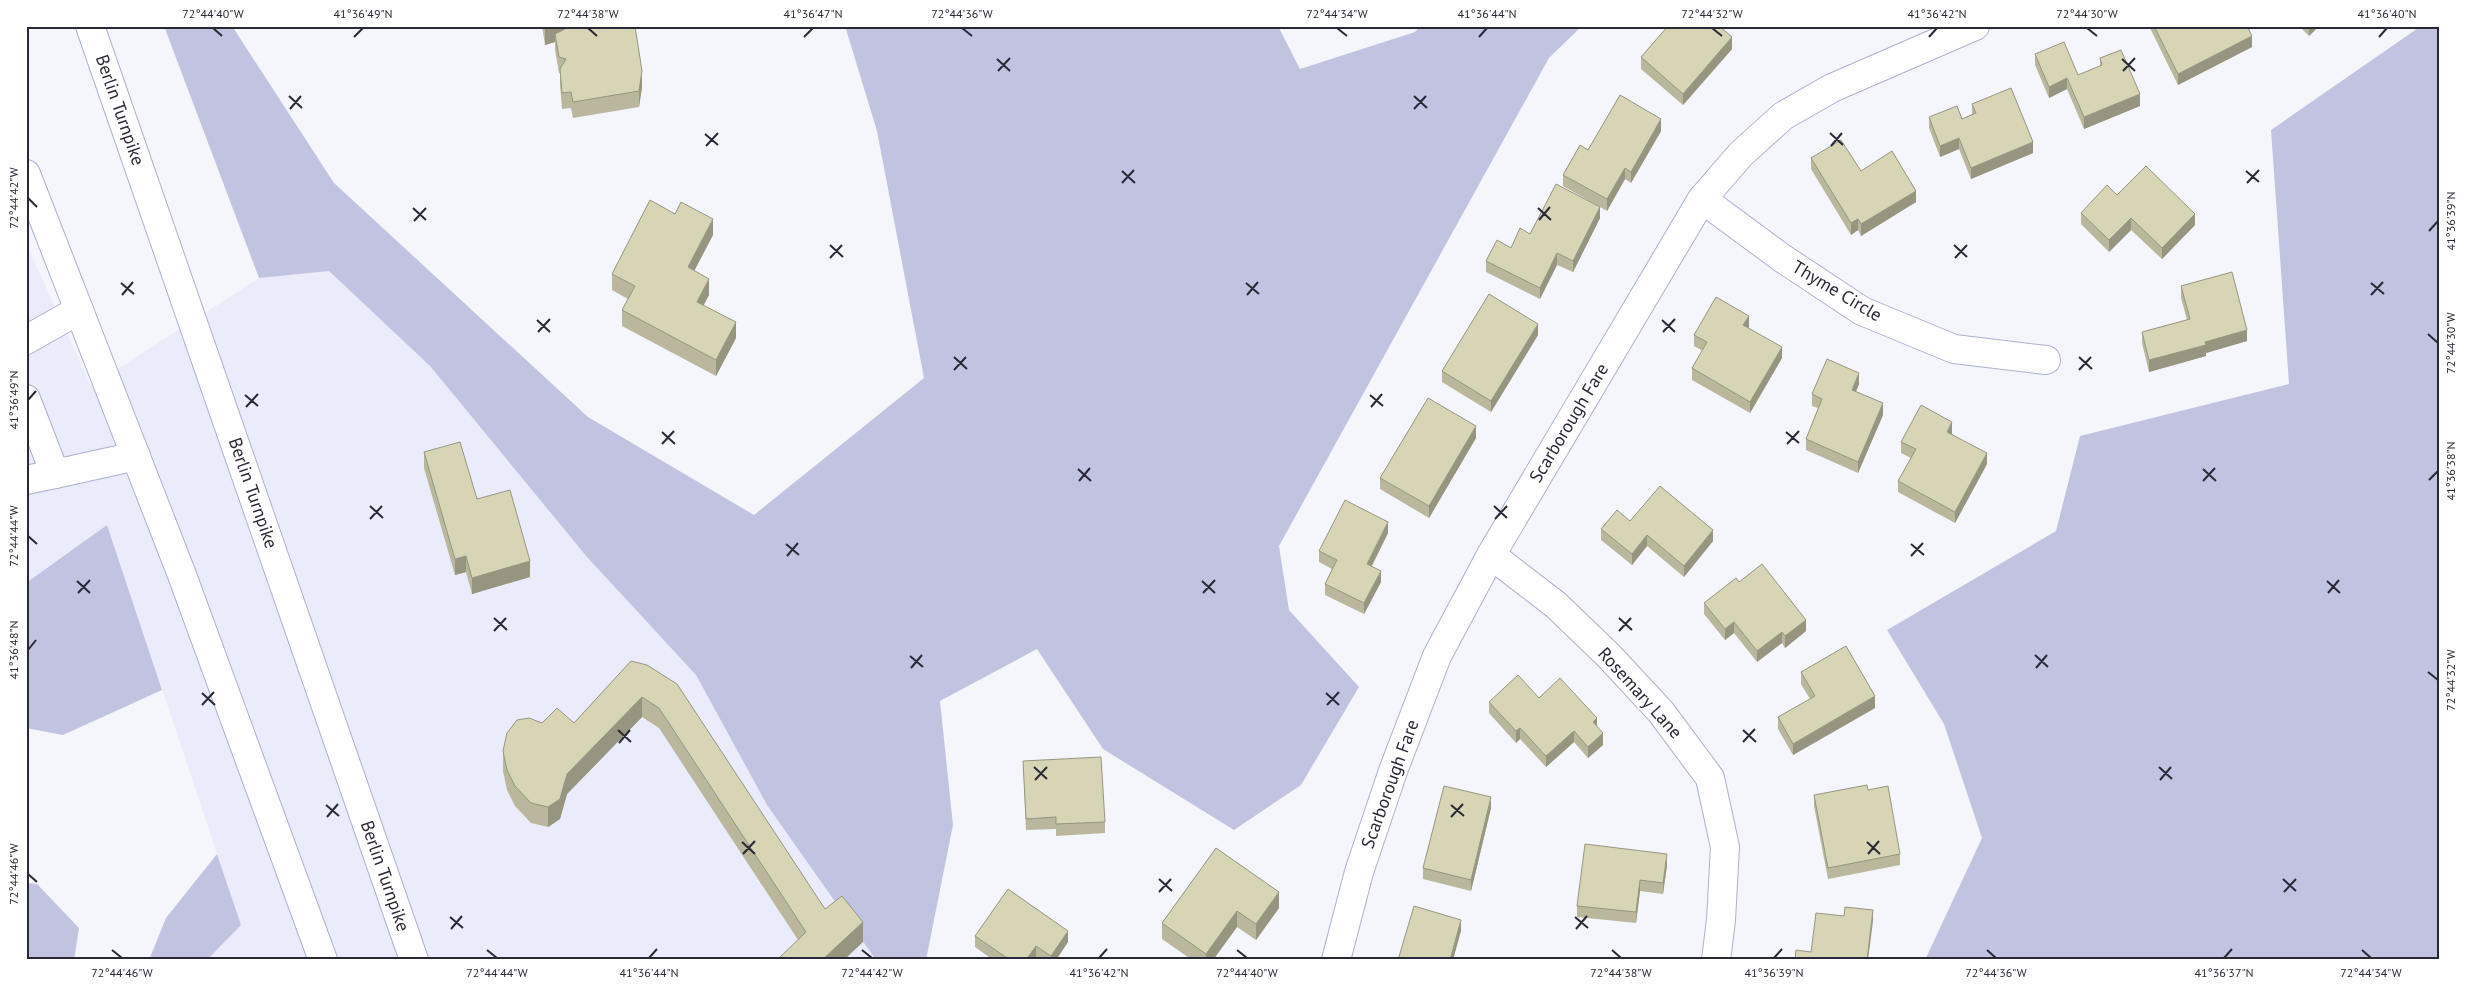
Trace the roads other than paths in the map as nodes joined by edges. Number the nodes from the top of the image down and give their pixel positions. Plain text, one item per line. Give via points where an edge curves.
1 (90, 26) edge
2 (1976, 26) edge
3 (26, 174) edge
4 (1702, 199) junction
5 (79, 310) junction
6 (26, 340) edge
7 (2046, 360) dead end
8 (26, 399) edge
9 (136, 456) junction
10 (56, 474) junction
11 (26, 480) edge
12 (1491, 555) junction
13 (323, 960) edge
14 (414, 960) edge
15 (1336, 960) edge
16 (1716, 960) edge

1 - 14 main road, Berlin Turnpike
2 - 4 main road, Scarborough Fare via 1832,88 1783,116 1741,154
3 - 5 main road
4 - 7 main road, Thyme Circle via 1862,311 1954,349
4 - 12 main road, Scarborough Fare
5 - 6 main road
5 - 9 main road
8 - 10 main road
9 - 10 main road
9 - 13 main road
10 - 11 main road
12 - 15 main road, Scarborough Fare via 1437,656 1359,872
12 - 16 main road, Rosemary Lane via 1556,605 1608,656 1661,712 1710,778 1725,847

